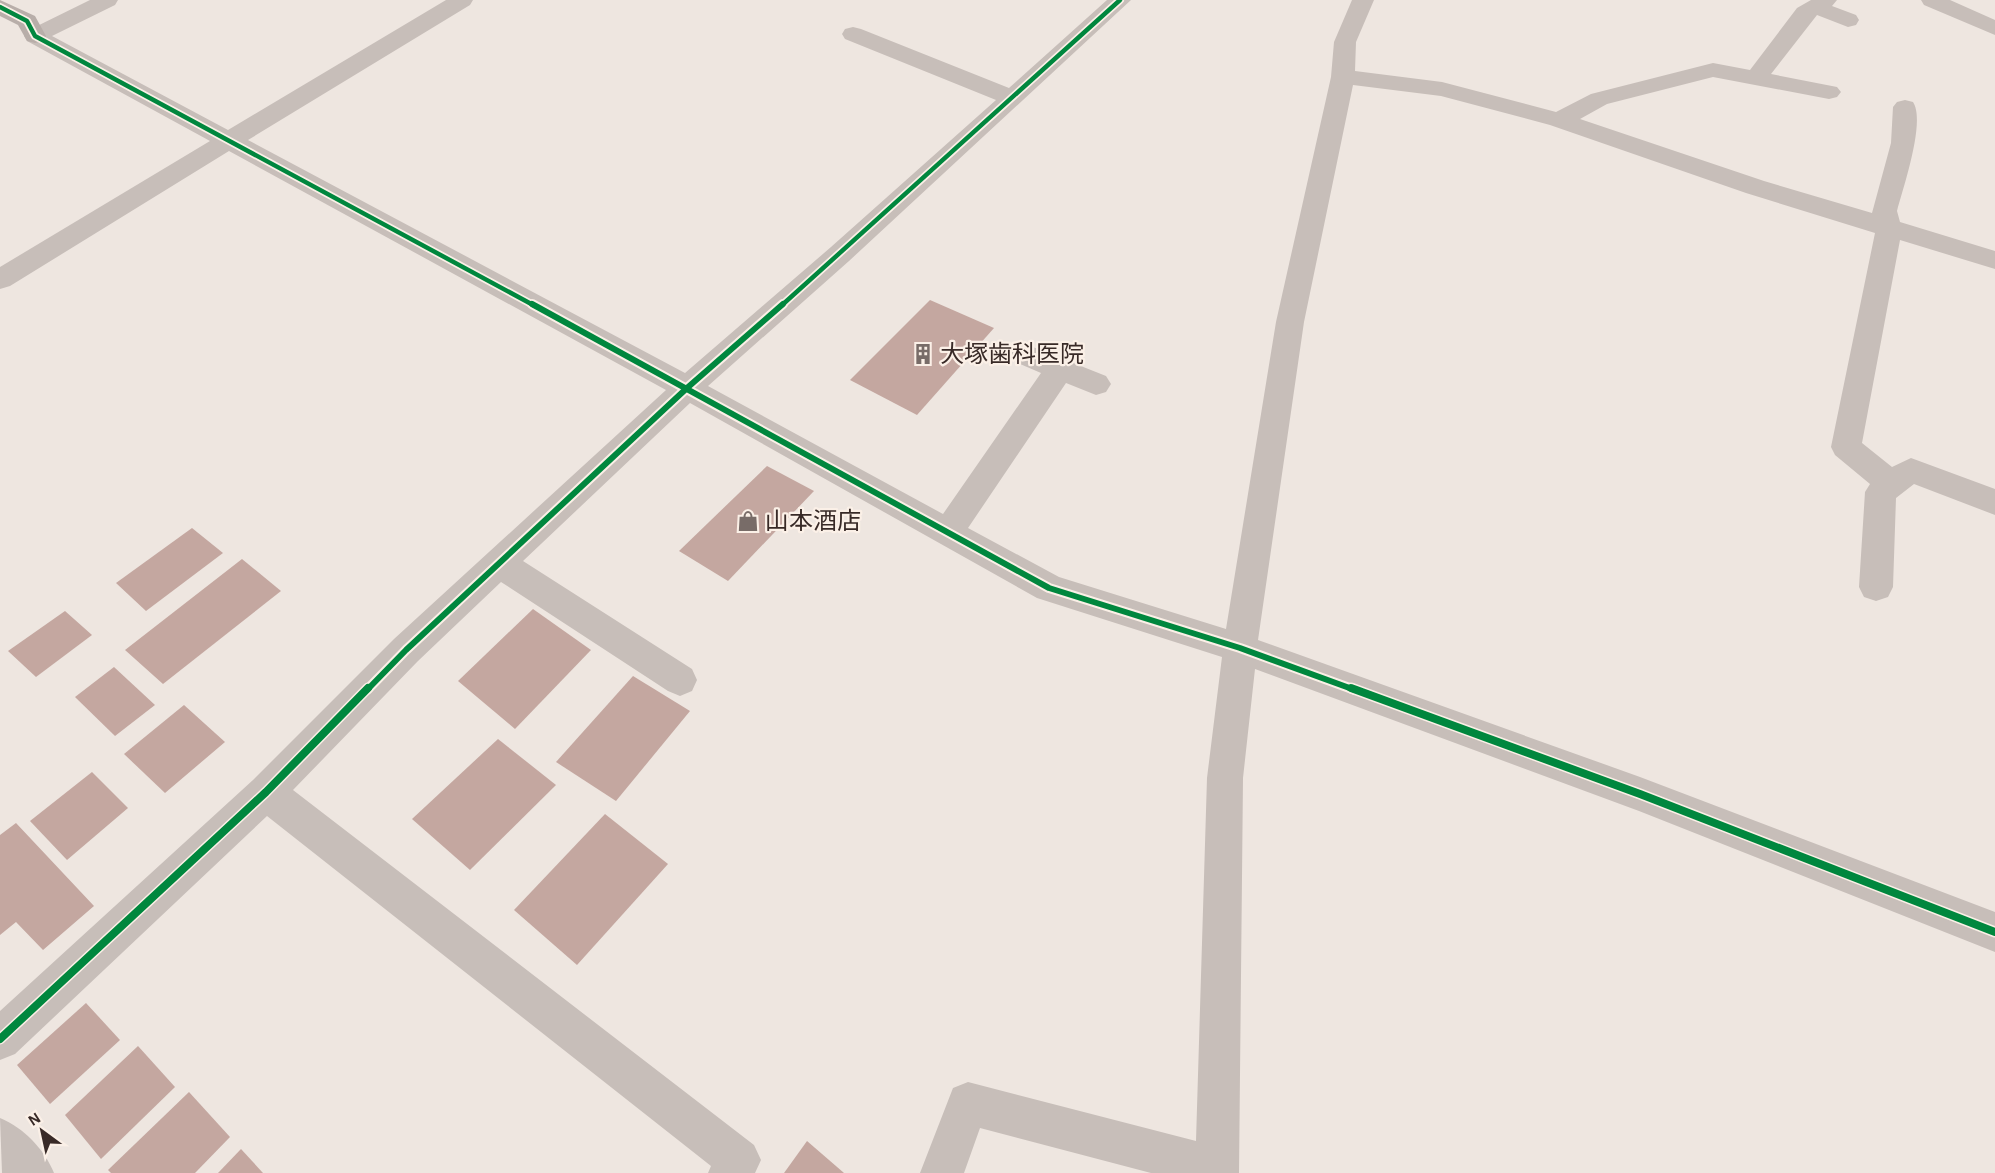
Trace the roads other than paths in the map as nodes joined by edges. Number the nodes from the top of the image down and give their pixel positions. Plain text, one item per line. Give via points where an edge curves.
1 (107, 0) edge
2 (462, 0) edge
3 (1363, 0) edge
4 (1932, 0) edge
5 (1109, 2) edge
6 (1820, 3) edge
7 (0, 6) edge
8 (873, 18) dead end
9 (1848, 20) dead end
10 (1995, 28) edge
11 (853, 34) junction
12 (35, 36) junction
13 (834, 50) dead end
14 (1688, 52) dead end
15 (1707, 71) junction
16 (1343, 77) junction
17 (1756, 78) junction
18 (1829, 92) dead end
19 (1013, 98) junction
20 (1905, 107) dead end
21 (1559, 120) junction
22 (228, 141) junction
23 (1890, 228) junction
24 (1995, 260) edge
25 (0, 279) edge
26 (1023, 354) dead end
27 (1059, 369) junction
28 (1096, 384) dead end
29 (687, 388) junction
30 (1892, 484) junction
31 (1995, 502) edge
32 (948, 532) junction
33 (499, 563) junction
34 (1876, 587) dead end
35 (1240, 648) junction
36 (680, 680) dead end
37 (266, 792) junction
38 (1995, 932) edge
39 (0, 1039) edge
40 (0, 1140) edge
41 (1217, 1171) edge
42 (32, 1173) edge
43 (730, 1173) edge
44 (942, 1173) edge

1 - 12 street
2 - 22 street
3 - 16 street via 1345,42
4 - 10 street
5 - 19 street
6 - 9 street
6 - 17 street via 1805,12
7 - 12 street via 27,21
8 - 11 street
11 - 13 street
11 - 19 street
12 - 22 street
14 - 15 street
15 - 17 street
15 - 21 street via 1599,99
16 - 21 street via 1442,89
16 - 35 street via 1290,322
17 - 18 street
19 - 29 street
20 - 23 street via 1903,143 1884,211
21 - 23 street
22 - 25 street
22 - 29 street
23 - 24 street
23 - 30 street via 1846,447
26 - 27 street
27 - 28 street
27 - 32 street
29 - 32 street
29 - 33 street
30 - 31 street via 1911,470
30 - 34 street via 1881,492
32 - 35 street via 1049,588
33 - 36 street
33 - 37 street via 406,650
35 - 38 street via 1640,794
35 - 41 street via 1225,778
37 - 39 street
37 - 43 street via 739,1160
40 - 42 street
41 - 44 street via 968,1103

